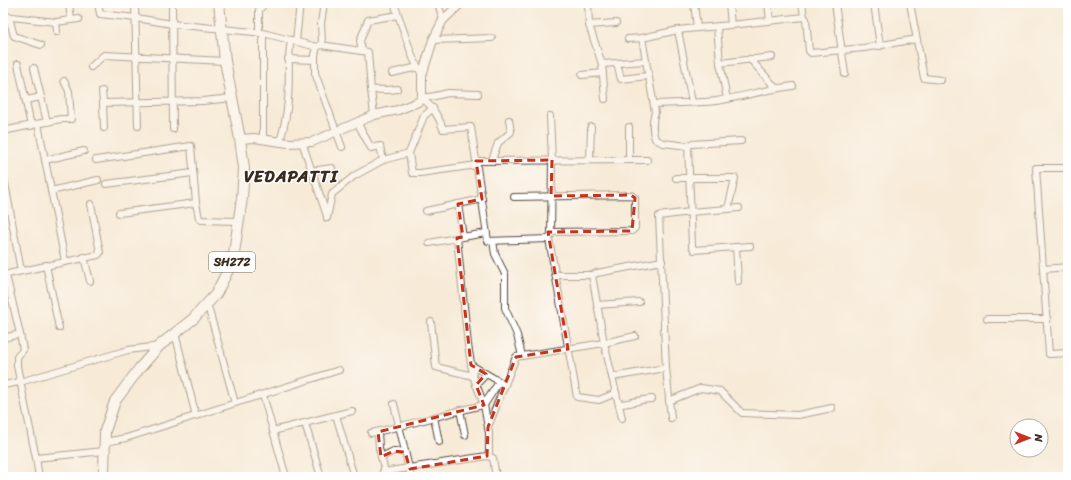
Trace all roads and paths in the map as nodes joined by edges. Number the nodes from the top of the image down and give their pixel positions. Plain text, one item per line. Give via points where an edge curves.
1 (69, 3) edge
2 (98, 3) edge
3 (135, 3) edge
4 (172, 3) edge
5 (219, 3) edge
6 (265, 3) edge
7 (300, 3) edge
8 (324, 3) edge
9 (394, 3) edge
10 (438, 3) edge
11 (461, 3) edge
12 (588, 3) edge
13 (629, 3) edge
14 (643, 3) edge
15 (694, 3) edge
16 (728, 3) edge
17 (768, 3) edge
18 (802, 3) edge
19 (835, 3) edge
20 (874, 3) edge
21 (910, 3) edge
22 (398, 15) junction
23 (6, 17) edge
24 (804, 17) junction
25 (136, 18) junction
26 (79, 19) dead end
27 (71, 20) junction
28 (443, 20) junction
29 (770, 21) junction
30 (56, 22) junction
31 (616, 23) dead end
32 (172, 24) junction
33 (589, 25) junction
34 (731, 25) junction
35 (717, 27) junction
36 (697, 28) junction
37 (222, 29) junction
38 (678, 30) junction
39 (57, 32) dead end
40 (261, 33) junction
41 (492, 38) dead end
42 (642, 38) junction
43 (628, 39) dead end
44 (917, 39) junction
45 (433, 40) junction
46 (294, 41) junction
47 (41, 45) dead end
48 (319, 46) junction
49 (880, 46) junction
50 (842, 50) junction
51 (362, 51) junction
52 (136, 56) junction
53 (772, 56) dead end
54 (173, 59) junction
55 (288, 59) junction
56 (750, 59) junction
57 (315, 60) junction
58 (225, 61) junction
59 (646, 61) junction
60 (617, 63) junction
61 (720, 63) junction
62 (18, 64) dead end
63 (602, 64) junction
64 (91, 67) dead end
65 (418, 67) junction
66 (34, 68) dead end
67 (392, 73) dead end
68 (603, 73) junction
69 (845, 74) dead end
70 (422, 75) junction
71 (582, 75) dead end
72 (648, 76) junction
73 (941, 80) dead end
74 (64, 81) dead end
75 (793, 86) dead end
76 (776, 88) junction
77 (396, 89) dead end
78 (371, 90) junction
79 (102, 91) dead end
80 (478, 94) dead end
81 (41, 98) junction
82 (232, 98) junction
83 (422, 98) junction
84 (605, 99) dead end
85 (727, 99) junction
86 (26, 100) junction
87 (174, 101) junction
88 (692, 102) junction
89 (103, 103) junction
90 (138, 103) junction
91 (654, 104) junction
92 (433, 108) junction
93 (374, 115) junction
94 (550, 116) dead end
95 (509, 120) dead end
96 (47, 122) junction
97 (357, 122) junction
98 (38, 124) junction
99 (31, 126) junction
100 (138, 126) dead end
101 (591, 127) dead end
102 (104, 128) dead end
103 (173, 128) dead end
104 (629, 128) dead end
105 (3, 131) edge
106 (335, 131) junction
107 (240, 139) junction
108 (263, 139) junction
109 (740, 141) dead end
110 (280, 142) junction
111 (302, 142) junction
112 (688, 146) junction
113 (342, 147) dead end
114 (84, 151) dead end
115 (409, 153) junction
116 (590, 159) junction
117 (45, 160) junction
118 (96, 160) dead end
119 (383, 160) junction
120 (492, 160) junction
121 (552, 160) junction
122 (629, 160) junction
123 (647, 160) dead end
124 (476, 163) junction
125 (332, 168) dead end
126 (1068, 168) edge
127 (311, 171) junction
128 (3, 172) edge
129 (193, 173) junction
130 (688, 177) junction
131 (676, 178) dead end
132 (98, 180) dead end
133 (106, 184) dead end
134 (51, 191) junction
135 (552, 196) junction
136 (514, 197) dead end
137 (482, 199) junction
138 (196, 203) junction
139 (91, 204) dead end
140 (458, 204) junction
141 (739, 208) dead end
142 (728, 209) junction
143 (426, 211) dead end
144 (690, 212) junction
145 (119, 213) dead end
146 (238, 221) junction
147 (486, 233) junction
148 (550, 236) junction
149 (460, 237) junction
150 (493, 241) junction
151 (429, 243) dead end
152 (750, 246) dead end
153 (736, 247) junction
154 (84, 257) junction
155 (64, 261) junction
156 (662, 261) junction
157 (46, 265) junction
158 (1068, 267) edge
159 (1043, 268) junction
160 (21, 271) junction
161 (5, 275) edge
162 (556, 275) junction
163 (592, 275) junction
164 (90, 281) dead end
165 (738, 281) dead end
166 (639, 302) dead end
167 (207, 303) junction
168 (598, 305) junction
169 (986, 319) dead end
170 (1047, 319) junction
171 (431, 322) dead end
172 (59, 328) dead end
173 (175, 333) junction
174 (20, 334) junction
175 (635, 336) dead end
176 (3, 338) edge
177 (604, 343) junction
178 (159, 346) junction
179 (568, 349) junction
180 (1068, 353) edge
181 (522, 356) junction
182 (471, 365) junction
183 (666, 368) junction
184 (339, 370) dead end
185 (486, 374) junction
186 (473, 376) junction
187 (612, 377) junction
188 (20, 382) junction
189 (502, 383) junction
190 (3, 385) edge
191 (476, 385) junction
192 (616, 393) junction
193 (263, 395) junction
194 (652, 399) dead end
195 (669, 401) junction
196 (235, 404) junction
197 (394, 404) dead end
198 (619, 404) junction
199 (484, 405) junction
200 (832, 408) dead end
201 (460, 410) junction
202 (352, 411) dead end
203 (336, 415) junction
204 (196, 416) junction
205 (434, 417) junction
206 (622, 418) dead end
207 (671, 418) dead end
208 (305, 423) junction
209 (399, 427) junction
210 (488, 427) junction
211 (272, 431) junction
212 (465, 435) dead end
213 (439, 442) dead end
214 (104, 446) junction
215 (405, 452) junction
216 (488, 456) junction
217 (381, 457) junction
218 (36, 458) junction
219 (410, 469) junction
220 (104, 476) edge
221 (39, 477) edge
222 (93, 477) edge
223 (286, 477) edge
224 (321, 477) edge
225 (354, 477) edge
226 (411, 477) edge
227 (496, 477) edge

1 - 27 street
2 - 25 street via 100,14
3 - 25 street
4 - 32 street
5 - 37 main road, SH272
6 - 40 street via 258,10
7 - 46 street
8 - 48 street via 322,40
9 - 22 street
10 - 28 street
11 - 28 street
12 - 33 street
13 - 14 street
15 - 36 street
16 - 34 street
17 - 29 street
18 - 24 street
19 - 50 street
20 - 49 street
21 - 44 street
22 - 51 street via 368,20 360,41
22 - 65 street
23 - 30 street
23 - 47 street via 14,36
24 - 29 street
24 - 50 street via 808,51
25 - 32 street
25 - 52 street
26 - 27 street
27 - 30 street
28 - 45 street
29 - 34 street
30 - 39 street
31 - 33 street
32 - 37 street
32 - 54 street
33 - 63 street
34 - 35 street
35 - 36 street
35 - 61 street
36 - 38 street
37 - 40 street
37 - 58 main road, SH272
38 - 42 street
38 - 88 street
40 - 46 street
40 - 108 street
41 - 45 street
42 - 43 street
42 - 59 street
44 - 49 street
44 - 73 street via 924,78
45 - 70 street
46 - 48 street
46 - 55 street
48 - 51 street
48 - 57 street
49 - 50 street
50 - 69 street
51 - 78 street via 368,52
52 - 54 street
52 - 64 street via 104,55
52 - 90 street
53 - 56 street
54 - 58 street
54 - 87 street
55 - 57 street
55 - 110 street via 288,98
56 - 61 street
56 - 76 street
57 - 106 street via 315,73
58 - 82 main road, SH272
59 - 60 street
59 - 72 street
60 - 63 street
60 - 72 street via 621,79
61 - 85 street
62 - 86 street
63 - 68 street
65 - 67 street
65 - 70 street
66 - 81 street
68 - 71 street
68 - 84 street
70 - 83 street
72 - 91 street
74 - 96 street via 70,91 71,119
75 - 76 street
76 - 85 street
77 - 78 street
78 - 93 street
79 - 89 street
80 - 83 street via 448,93
81 - 86 street
81 - 96 street
82 - 87 street
82 - 107 main road, SH272
83 - 92 street
83 - 93 street via 398,110
85 - 88 street
86 - 99 street
87 - 90 street
87 - 103 street
88 - 91 street
89 - 90 street
89 - 102 street
90 - 100 street
91 - 112 street via 655,139 663,143
92 - 115 street via 424,116
92 - 124 street via 444,129 471,127
93 - 97 street
94 - 121 street
95 - 120 street via 511,132 498,143
96 - 98 street
97 - 106 street
97 - 119 street via 371,148 380,146
98 - 99 street
98 - 117 street
99 - 105 street
101 - 116 street
104 - 122 street
106 - 111 street via 312,142
106 - 113 street
107 - 108 street
107 - 146 main road, SH272 via 244,168
108 - 110 street
109 - 112 street
110 - 111 street
111 - 127 street
112 - 130 street
114 - 117 street
115 - 119 street
115 - 124 street via 412,173
116 - 121 street
116 - 122 street
117 - 134 street
118 - 129 street via 191,146
119 - 127 street via 354,176 332,194 327,218
120 - 121 street
120 - 124 street
121 - 135 street
122 - 123 street
124 - 137 street
125 - 127 street
126 - 159 street via 1036,168
128 - 160 street
129 - 133 street
129 - 138 street
130 - 131 street
130 - 142 street via 735,178
130 - 144 street
132 - 134 street
134 - 155 street
135 - 136 street
135 - 148 street
135 - 148 street via 631,195 635,198 635,228 632,231
137 - 140 street
137 - 147 street
138 - 145 street
138 - 146 street via 201,220
139 - 154 street via 100,253
140 - 143 street
140 - 149 street
141 - 142 street
142 - 144 street
144 - 153 street via 694,250
144 - 156 street via 659,216
146 - 167 main road, SH272 via 233,260 216,294
147 - 149 street
147 - 150 street via 488,241
148 - 150 street
148 - 162 street
149 - 151 street
149 - 182 street
150 - 181 street via 505,274 505,308 517,335
152 - 153 street
153 - 165 street
154 - 155 street
154 - 164 street
155 - 157 street
156 - 163 street
156 - 183 street
157 - 160 street
157 - 172 street
158 - 159 street
159 - 170 street
160 - 161 street
161 - 174 street
162 - 163 street
162 - 179 street
163 - 168 street
166 - 168 street
167 - 173 main road, SH272 via 193,319
167 - 196 street
168 - 177 street
169 - 170 street
170 - 180 street via 1049,354
171 - 186 street via 436,367
173 - 178 main road, SH272
173 - 204 street
174 - 176 street
174 - 188 street via 23,350 17,357
175 - 177 street
177 - 179 street
177 - 187 street
178 - 188 street via 128,350
178 - 214 main road, SH272 via 115,401 105,431
179 - 181 street
179 - 192 street via 577,397 599,400
181 - 189 street via 516,357
182 - 185 street
182 - 186 street
183 - 187 street
183 - 195 street
184 - 193 street
185 - 189 street
185 - 191 street
186 - 191 street
187 - 192 street
188 - 190 street
188 - 218 street
189 - 199 street
189 - 210 street
191 - 199 street
192 - 198 street
193 - 196 street
193 - 211 street
194 - 198 street
195 - 200 street via 701,388 720,391 742,413 798,415
195 - 207 street
196 - 204 street
197 - 209 street
198 - 206 street
199 - 201 street
199 - 210 street
201 - 205 street
201 - 212 street
202 - 203 street
203 - 208 street
203 - 225 street
204 - 214 street
205 - 209 street
205 - 213 street
208 - 211 street
208 - 224 street
209 - 215 street
209 - 217 street via 374,433
210 - 216 street
211 - 223 street
214 - 218 street
214 - 220 main road, SH272
215 - 217 street via 394,451
215 - 219 street
216 - 219 street
216 - 227 street via 493,458
217 - 219 street via 384,472
218 - 221 street
219 - 226 street
220 - 222 street

